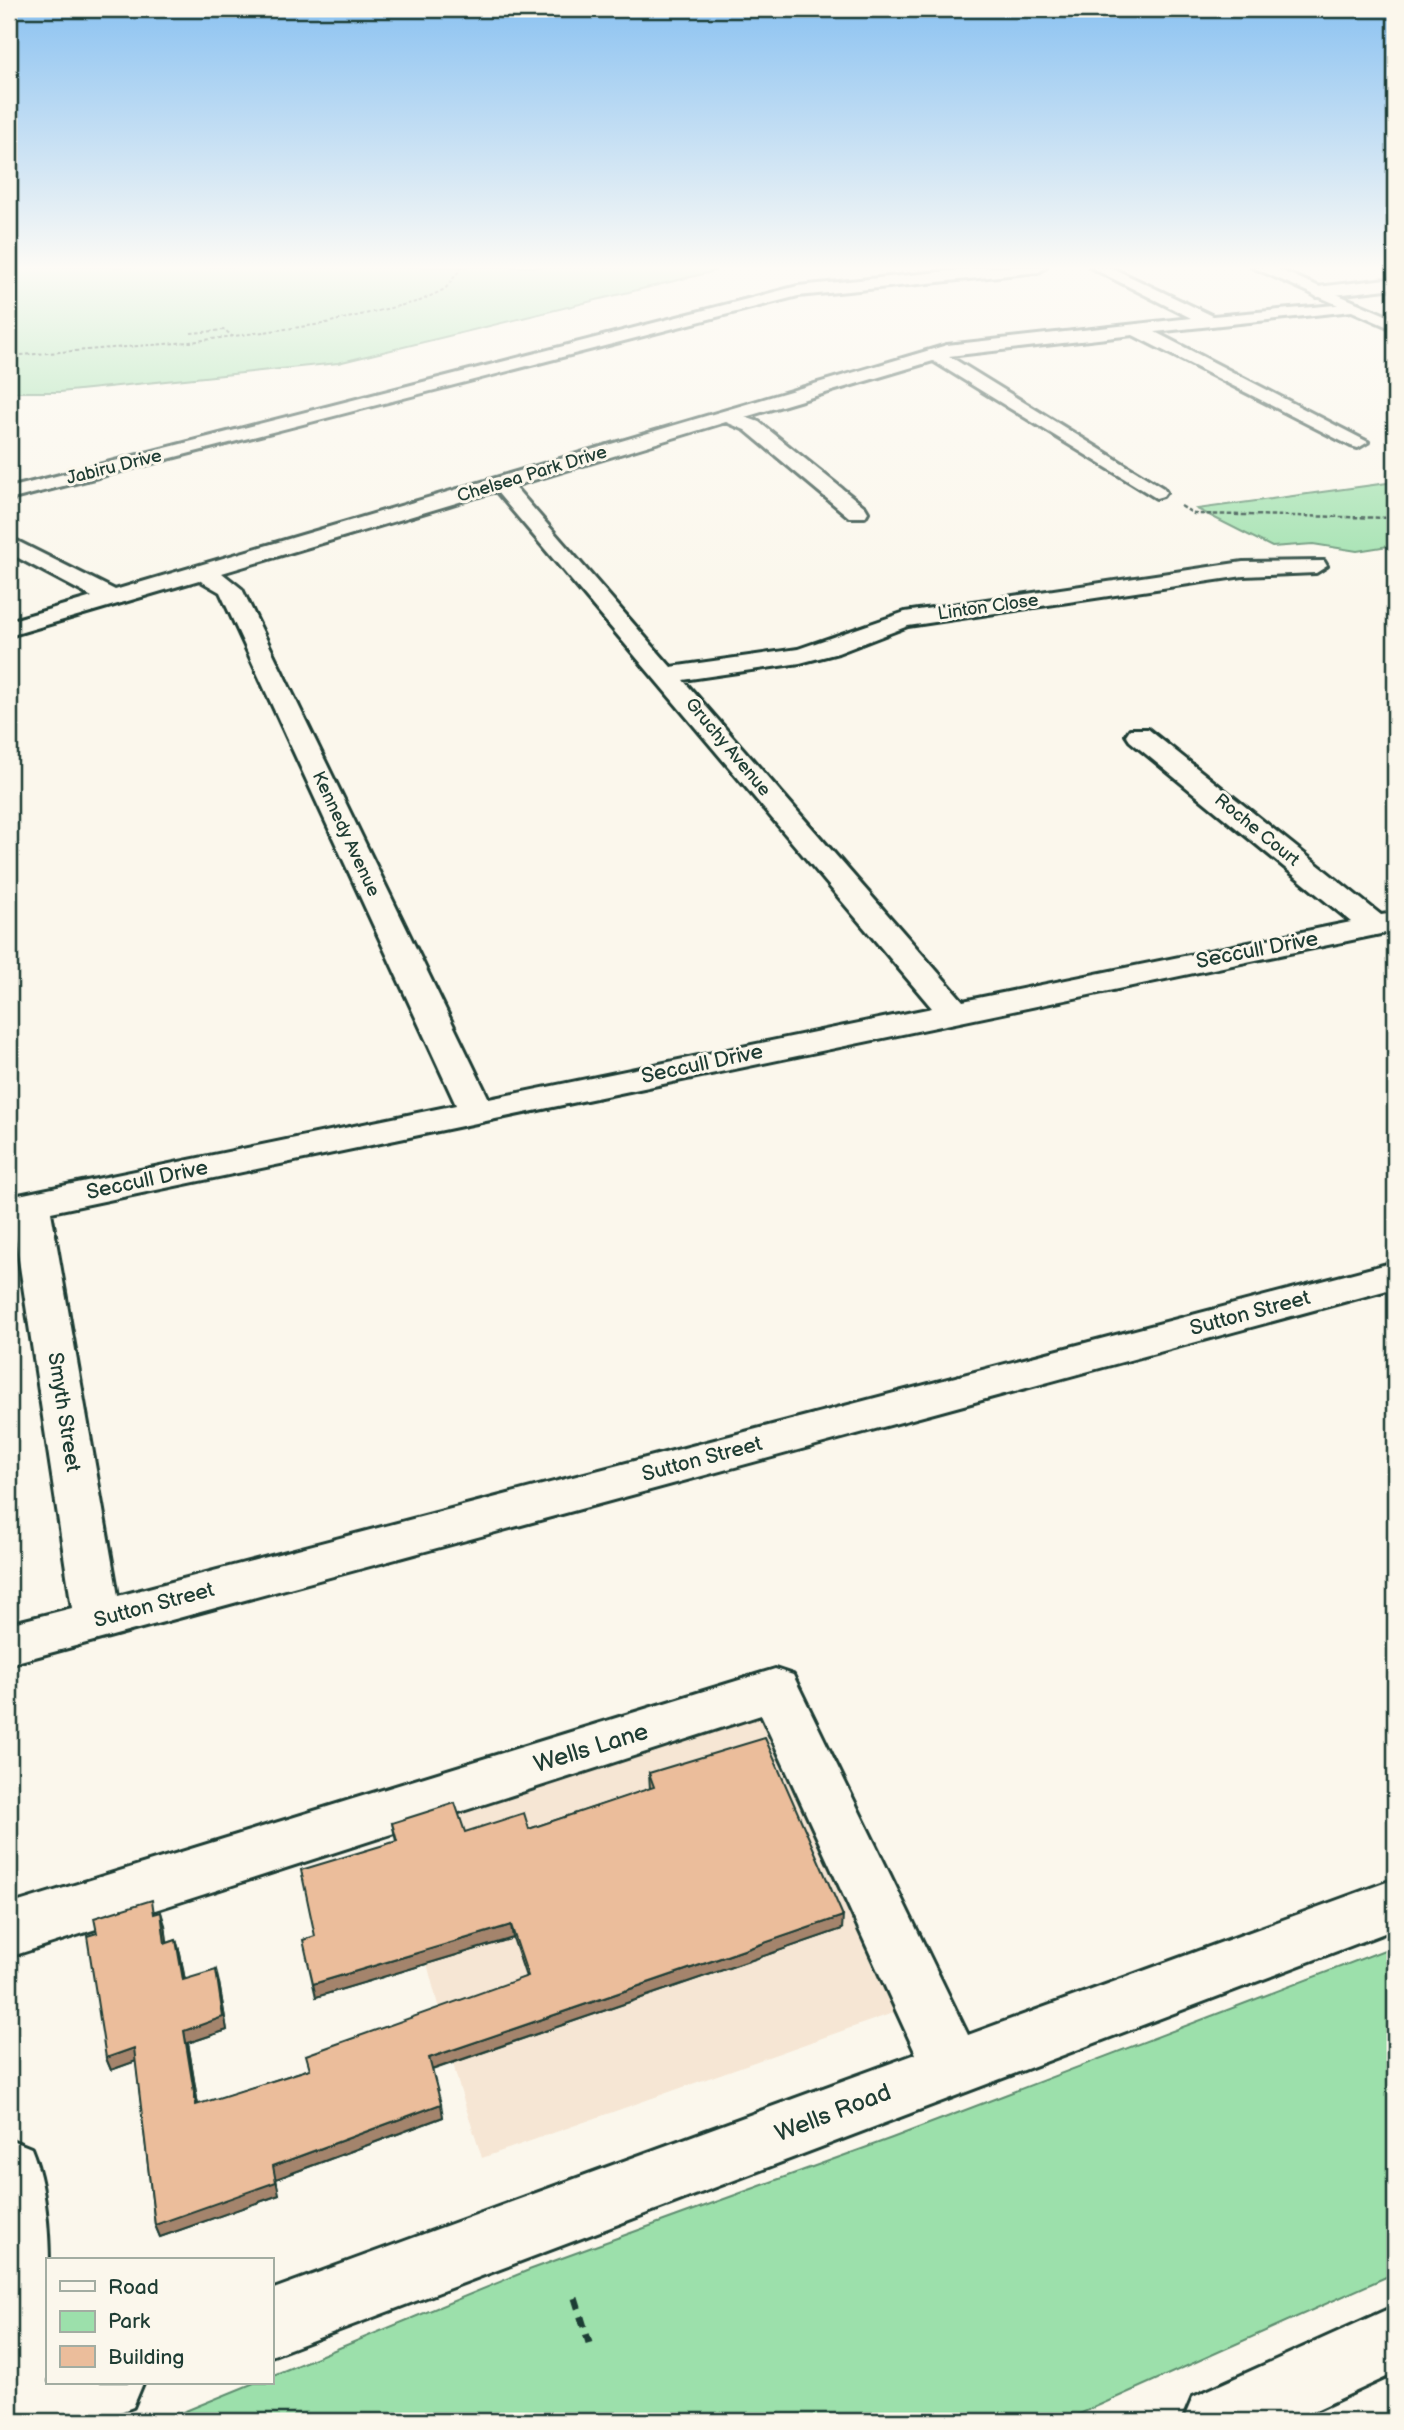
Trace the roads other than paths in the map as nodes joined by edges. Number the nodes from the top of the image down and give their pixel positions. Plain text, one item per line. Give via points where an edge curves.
1 (444, 380) edge
2 (846, 380) edge
3 (976, 380) edge
4 (1236, 380) edge
5 (727, 416) junction
6 (1358, 442) dead end
7 (501, 484) junction
8 (14, 489) edge
9 (1156, 492) road end
10 (857, 512) dead end
11 (9, 544) edge
12 (1316, 566) dead end
13 (201, 573) junction
14 (112, 598) junction
15 (9, 629) edge
16 (667, 675) junction
17 (1139, 735) dead end
18 (1385, 924) edge
19 (953, 1012) junction
20 (477, 1111) junction
21 (19, 1207) edge
22 (1395, 1275) edge
23 (97, 1621) junction
24 (9, 1644) edge
25 (1395, 1904) edge
26 (9, 1931) edge
27 (953, 2068) junction
28 (9, 2170) edge
29 (273, 2322) edge
30 (1395, 2339) edge
31 (107, 2384) edge
32 (24, 2418) edge
33 (1217, 2421) edge

1 - 8 street, Jabiru Drive
2 - 5 street, Chelsea Park Drive
3 - 9 street
4 - 6 street
5 - 7 street, Chelsea Park Drive
5 - 10 street via 752,426
7 - 13 street, Chelsea Park Drive
7 - 16 street, Gruchy Avenue
11 - 14 street
12 - 16 street, Linton Close via 1242,569 905,619 800,656
13 - 14 street, Chelsea Park Drive
13 - 20 street, Kennedy Avenue via 230,589
14 - 15 street, Chelsea Park Drive
16 - 19 street, Gruchy Avenue
17 - 18 street, Roche Court
18 - 19 street, Seccull Drive
19 - 20 street, Seccull Drive
20 - 21 street, Seccull Drive
21 - 23 street, Smyth Street
22 - 23 street, Sutton Street
23 - 24 street, Sutton Street
25 - 27 street, Wells Road
26 - 27 street, Wells Lane via 775,1690
27 - 29 street, Wells Road
28 - 32 street
30 - 33 street
31 - 32 street

